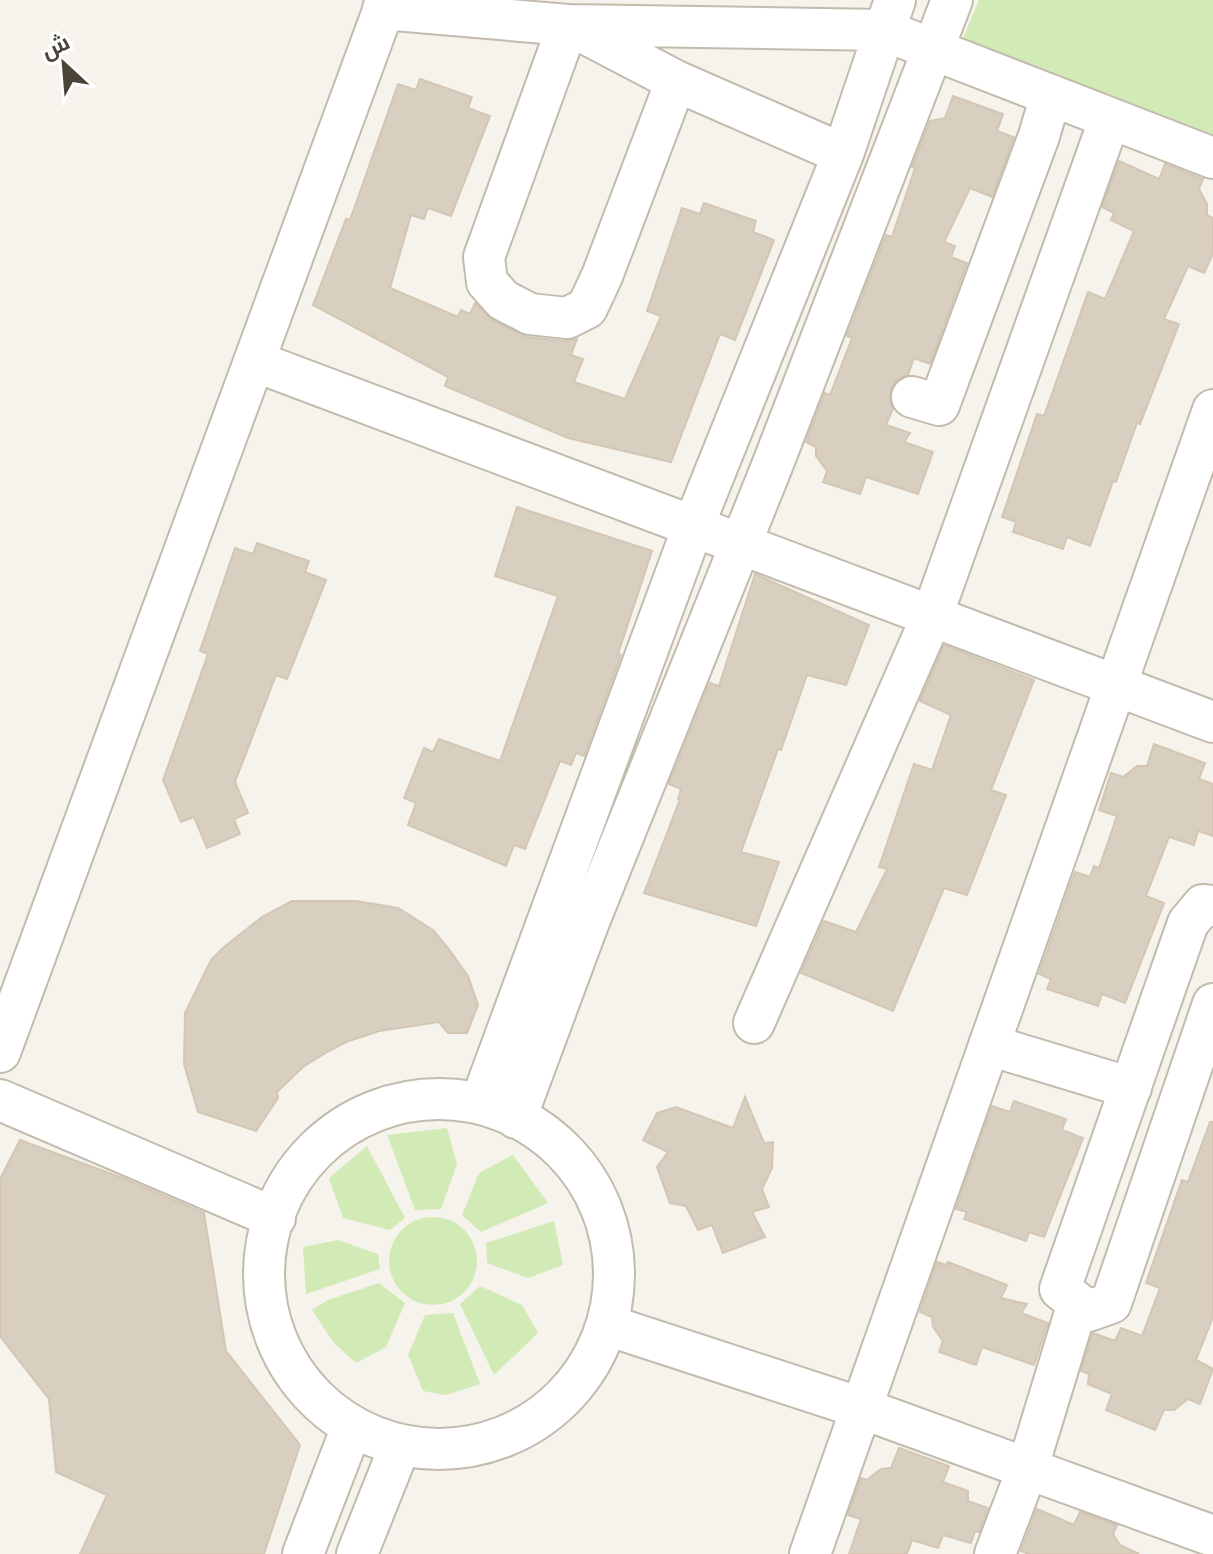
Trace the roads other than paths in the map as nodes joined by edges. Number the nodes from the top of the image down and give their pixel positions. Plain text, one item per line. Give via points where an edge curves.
1 (952, 0) edge
2 (385, 4) edge
3 (889, 15) edge
4 (568, 25) junction
5 (931, 48) junction
6 (676, 81) junction
7 (1051, 95) junction
8 (1110, 118) junction
9 (843, 154) junction
10 (1213, 158) edge
11 (254, 361) junction
12 (912, 397) dead end
13 (1213, 410) edge
14 (693, 527) junction
15 (739, 544) junction
16 (932, 616) junction
17 (1116, 685) junction
18 (1213, 722) edge
19 (1213, 906) edge
20 (550, 914) junction
21 (588, 924) junction
22 (1213, 1004) edge
23 (754, 1023) dead end
24 (989, 1045) junction
25 (0, 1052) edge
26 (1131, 1088) junction
27 (0, 1100) edge
28 (499, 1108) junction
29 (275, 1218) junction
30 (1078, 1303) junction
31 (607, 1325) junction
32 (861, 1408) junction
33 (352, 1427) junction
34 (400, 1446) junction
35 (1027, 1470) junction
36 (1213, 1536) edge
37 (303, 1554) edge
38 (357, 1554) edge
39 (810, 1554) edge
40 (995, 1554) edge

1 - 5 street
2 - 4 street
2 - 11 street
3 - 4 street
3 - 5 street
3 - 9 street
4 - 6 street
4 - 6 street via 484,257 487,282 503,300 530,314 567,318 587,308
5 - 7 street
5 - 15 street
6 - 9 street
7 - 8 street
7 - 12 street via 939,405
8 - 10 street
8 - 16 street
9 - 14 street
11 - 14 street
11 - 25 street
13 - 17 street
14 - 15 street
14 - 20 street
15 - 16 street
15 - 21 street
16 - 17 street
16 - 23 street
17 - 18 street
17 - 24 street
19 - 26 street via 1203,905 1188,923
20 - 21 street
20 - 28 street
21 - 28 street
22 - 30 street via 1111,1303 1088,1311
24 - 26 street
24 - 32 street
26 - 30 street via 1060,1289
27 - 29 street
28 - 29 street via 400,1103 351,1122 311,1155 281,1198
28 - 31 street via 541,1131 573,1161 597,1197 614,1268
29 - 33 street via 265,1247 264,1290 272,1331 291,1369 318,1402
30 - 35 street
31 - 32 street
31 - 34 street via 584,1372 549,1411 504,1437 453,1449
32 - 35 street
32 - 39 street
33 - 34 street
33 - 37 street
34 - 38 street
35 - 36 street
35 - 40 street

